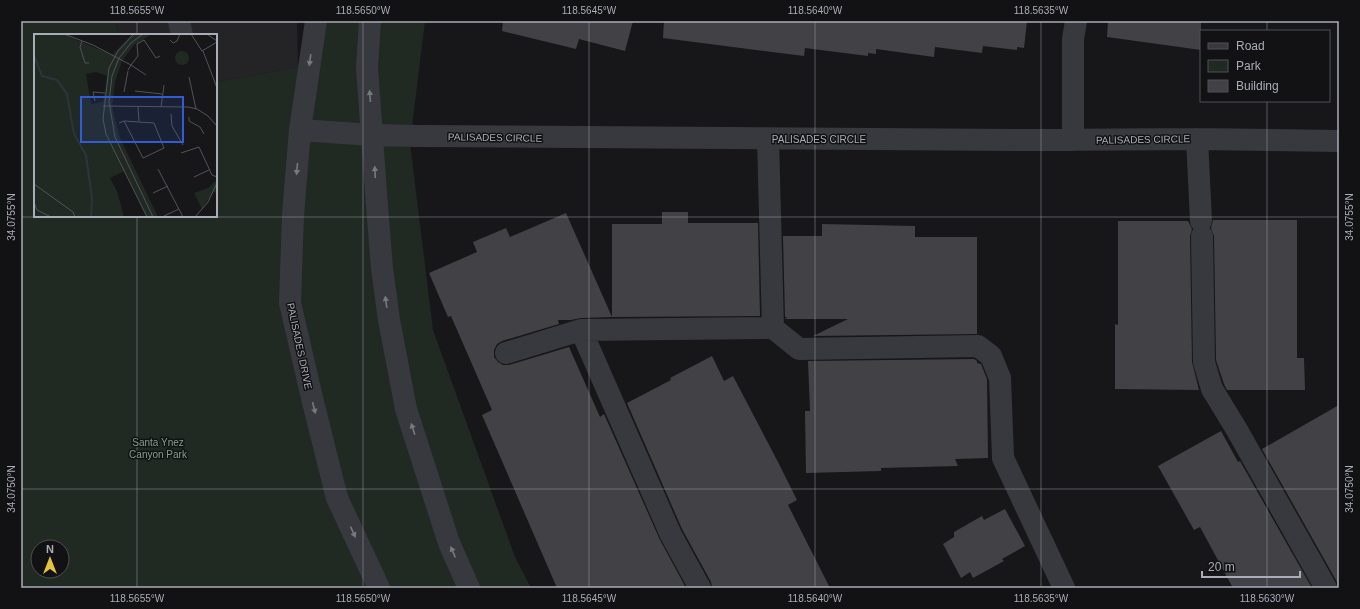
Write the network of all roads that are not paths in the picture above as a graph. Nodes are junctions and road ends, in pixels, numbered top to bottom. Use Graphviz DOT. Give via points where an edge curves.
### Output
graph roads {
  1 [pos="179,21"];
  2 [pos="316,21"];
  3 [pos="370,21"];
  4 [pos="1076,21"];
  5 [pos="182,34"];
  6 [pos="300,130"];
  7 [pos="372,135"];
  8 [pos="768,139"];
  9 [pos="1197,139"];
  10 [pos="1073,140"];
  11 [pos="1339,141"];
  12 [pos="773,328"];
  13 [pos="581,330"];
  14 [pos="506,353"];
  15 [pos="379,588"];
  16 [pos="469,588"];
  17 [pos="700,588"];
  18 [pos="1064,588"];
  19 [pos="1326,588"];
  1 -- 5 [label="street"];
  2 -- 6 [label="street, PALISADES DRIVE, one-way"];
  7 -- 3 [label="street, one-way" via="368,68"];
  4 -- 10 [label="street" via="1073,39"];
  6 -- 7 [label="street, PALISADES CIRCLE"];
  6 -- 15 [label="street, PALISADES DRIVE, one-way" via="293,215 290,303 337,498"];
  7 -- 8 [label="street, PALISADES CIRCLE"];
  16 -- 7 [label="street, one-way" via="449,543 406,409 382,268"];
  8 -- 10 [label="street, PALISADES CIRCLE"];
  8 -- 12 [label="street"];
  9 -- 10 [label="street, PALISADES CIRCLE"];
  9 -- 11 [label="street, PALISADES CIRCLE"];
  9 -- 19 [label="street" via="1204,362 1212,388"];
  12 -- 13 [label="street"];
  12 -- 18 [label="street" via="799,349 978,346 991,356 1000,378 1003,458"];
  13 -- 14 [label="street"];
  13 -- 17 [label="street" via="671,535"];
}
